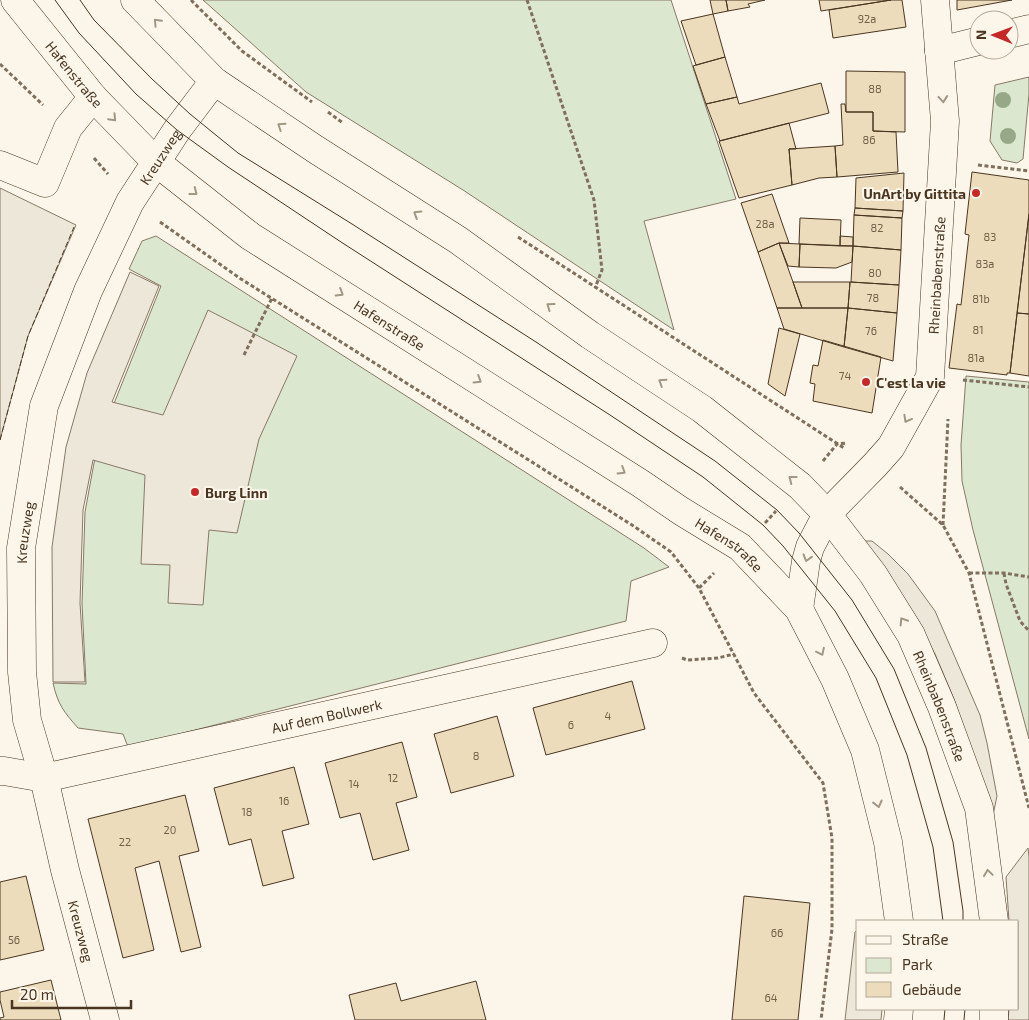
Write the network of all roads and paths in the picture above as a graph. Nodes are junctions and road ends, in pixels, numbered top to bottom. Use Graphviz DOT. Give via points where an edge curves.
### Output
graph roads {
  1 [pos="16,0"];
  2 [pos="135,0"];
  3 [pos="191,0"];
  4 [pos="526,0"];
  5 [pos="935,0"];
  6 [pos="969,44"];
  7 [pos="939,51"];
  8 [pos="214,81"];
  9 [pos="93,97"];
  10 [pos="315,104"];
  11 [pos="323,110"];
  12 [pos="348,126"];
  13 [pos="156,162"];
  14 [pos="943,162"];
  15 [pos="0,165"];
  16 [pos="1029,171"];
  17 [pos="512,234"];
  18 [pos="596,288"];
  19 [pos="272,298"];
  20 [pos="244,355"];
  21 [pos="930,376"];
  22 [pos="1029,387"];
  23 [pos="875,465"];
  24 [pos="800,486"];
  25 [pos="827,514"];
  26 [pos="943,525"];
  27 [pos="740,548"];
  28 [pos="969,573"];
  29 [pos="1004,573"];
  30 [pos="1029,577"];
  31 [pos="799,608"];
  32 [pos="1029,631"];
  33 [pos="653,643"];
  34 [pos="734,654"];
  35 [pos="0,771"];
  36 [pos="44,778"];
  37 [pos="1029,808"];
  38 [pos="899,920"];
  39 [pos="994,920"];
  40 [pos="105,1020"];
  41 [pos="820,1020"];
  1 -- 9 [label="main road, Hafenstraße"];
  8 -- 2 [label="main road, one-way"];
  3 -- 10 [label="path" via="242,51"];
  4 -- 18 [label="path" via="594,200 602,270"];
  5 -- 7 [label="main road, Rheinbabenstraße"];
  6 -- 7 [label="main road"];
  7 -- 14 [label="main road, Rheinbabenstraße, one-way" via="945,121"];
  8 -- 13 [label="main road, Kreuzweg"];
  24 -- 8 [label="main road, one-way" via="702,409 590,335 458,240"];
  9 -- 13 [label="main road, Hafenstraße, one-way"];
  9 -- 15 [label="main road" via="68,128 45,183"];
  11 -- 12 [label="path"];
  13 -- 27 [label="main road, Hafenstraße, one-way" via="250,236"];
  13 -- 36 [label="main road, Kreuzweg" via="130,202 88,291 44,406 21,548 22,672 27,720"];
  14 -- 16 [label="path"];
  14 -- 21 [label="main road, Rheinbabenstraße"];
  17 -- 18 [label="path"];
  18 -- 24 [label="path" via="837,444"];
  19 -- 20 [label="path"];
  21 -- 22 [label="path"];
  21 -- 23 [label="main road, Rheinbabenstraße, one-way" via="891,447"];
  21 -- 26 [label="path" via="949,407"];
  23 -- 25 [label="main road, Rheinbabenstraße"];
  23 -- 26 [label="path"];
  24 -- 25 [label="main road"];
  24 -- 27 [label="path"];
  25 -- 31 [label="main road, Rheinbabenstraße, one-way" via="810,547"];
  39 -- 25 [label="main road, Rheinbabenstraße, one-way" via="979,808 942,707 911,634 873,574"];
  26 -- 28 [label="path"];
  27 -- 31 [label="main road, Hafenstraße"];
  27 -- 34 [label="path" via="699,588"];
  28 -- 29 [label="path"];
  28 -- 37 [label="path"];
  29 -- 30 [label="path"];
  29 -- 32 [label="path" via="1020,621"];
  31 -- 38 [label="main road, one-way" via="865,750 888,842"];
  33 -- 34 [label="path" via="687,660"];
  33 -- 36 [label="main road, Auf dem Bollwerk"];
  34 -- 41 [label="path" via="754,693 823,783 832,838 832,929"];
  35 -- 36 [label="main road, Auf dem Bollwerk"];
  36 -- 40 [label="main road, Kreuzweg"];
}
